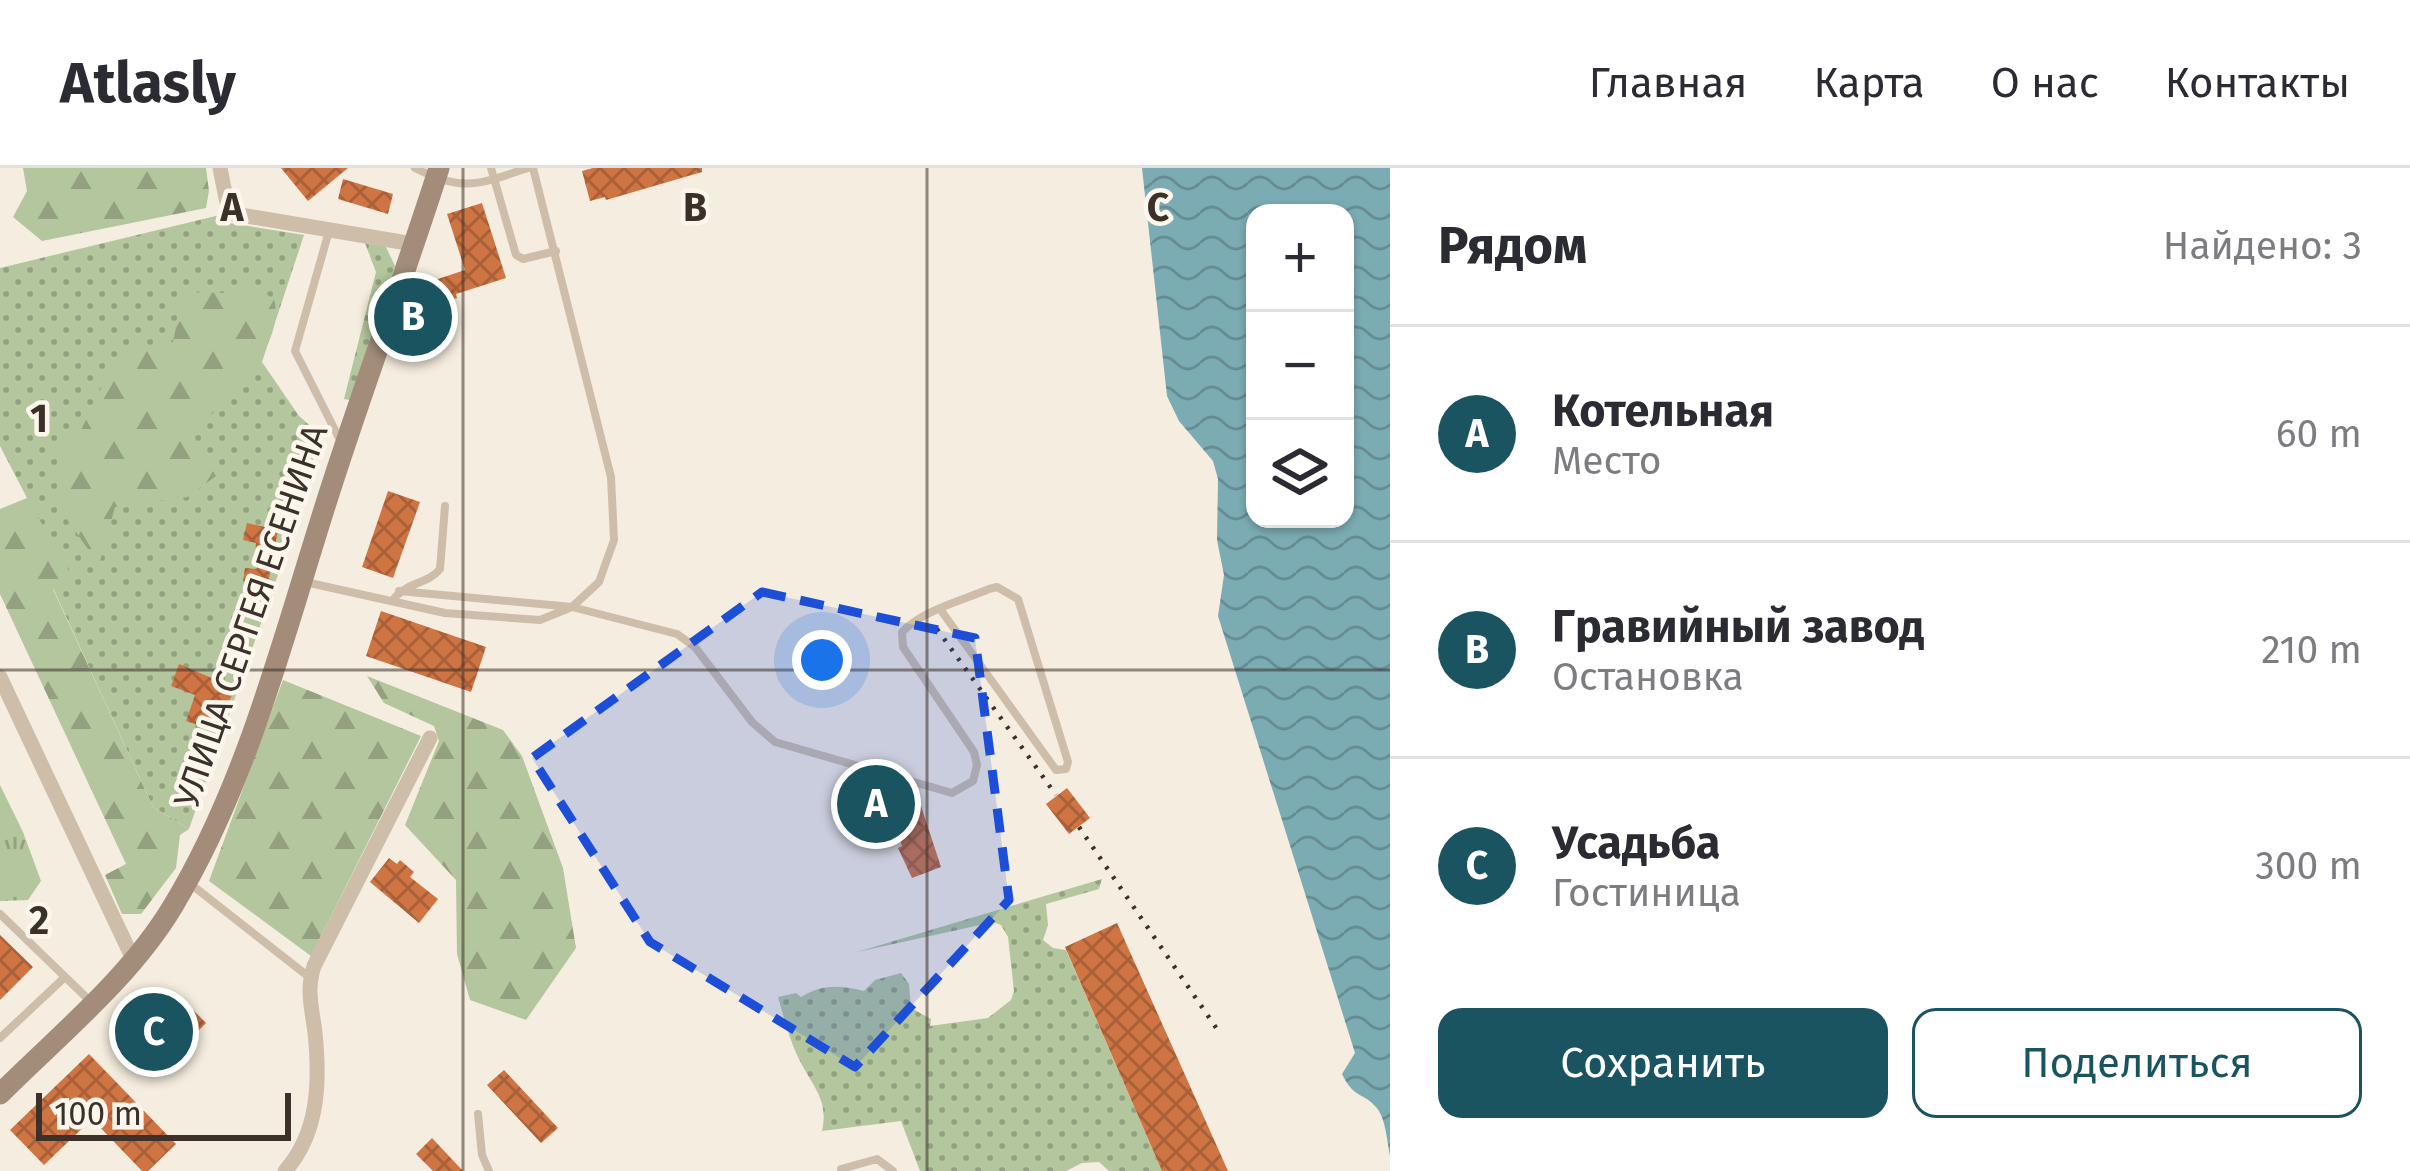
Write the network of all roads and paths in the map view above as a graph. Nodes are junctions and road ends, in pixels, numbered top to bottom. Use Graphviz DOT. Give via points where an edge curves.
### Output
graph roads {
  1 [pos="220,168"];
  2 [pos="490,168"];
  3 [pos="530,168"];
  4 [pos="430,172"];
  5 [pos="494,179"];
  6 [pos="330,230"];
  7 [pos="413,244"];
  8 [pos="556,250"];
  9 [pos="345,447"];
  10 [pos="445,506"];
  11 [pos="304,581"];
  12 [pos="399,592"];
  13 [pos="392,601"];
  14 [pos="572,607"];
  15 [pos="940,610"];
  16 [pos="0,677"];
  17 [pos="430,738"];
  18 [pos="187,881"];
  19 [pos="0,914"];
  20 [pos="134,959"];
  21 [pos="65,977"];
  22 [pos="310,978"];
  23 [pos="92,1004"];
  24 [pos="0,1038"];
  25 [pos="0,1094"];
  26 [pos="478,1114"];
  27 [pos="841,1169"];
  28 [pos="285,1171"];
  29 [pos="489,1171"];
  30 [pos="892,1171"];
  1 -- 6 [label="street" via="229,213"];
  2 -- 5 [label="lane"];
  3 -- 5 [label="lane"];
  3 -- 8 [label="lane"];
  4 -- 5 [label="lane" via="460,186"];
  4 -- 7 [label="street, УЛИЦА СЕРГЕЯ ЕСЕНИНА"];
  5 -- 8 [label="lane" via="516,255"];
  6 -- 7 [label="street"];
  6 -- 9 [label="lane" via="295,351"];
  7 -- 9 [label="street, УЛИЦА СЕРГЕЯ ЕСЕНИНА"];
  8 -- 14 [label="lane" via="614,513 609,562"];
  9 -- 11 [label="street, УЛИЦА СЕРГЕЯ ЕСЕНИНА"];
  10 -- 12 [label="lane" via="440,569"];
  11 -- 13 [label="lane"];
  11 -- 18 [label="street, УЛИЦА СЕРГЕЯ ЕСЕНИНА"];
  12 -- 13 [label="lane"];
  12 -- 14 [label="lane"];
  13 -- 14 [label="lane" via="529,620"];
  14 -- 15 [label="lane" via="687,640 752,722 785,748 952,793 973,781 974,752 900,641 908,625"];
  15 -- 15 [label="lane" via="997,587 1018,599 1066,769 1056,770"];
  16 -- 20 [label="street"];
  17 -- 22 [label="street"];
  18 -- 20 [label="street, УЛИЦА СЕРГЕЯ ЕСЕНИНА"];
  18 -- 22 [label="lane"];
  19 -- 21 [label="lane"];
  20 -- 23 [label="street, УЛИЦА СЕРГЕЯ ЕСЕНИНА"];
  21 -- 23 [label="lane"];
  21 -- 24 [label="lane"];
  22 -- 28 [label="street" via="314,1111"];
  23 -- 25 [label="street, УЛИЦА СЕРГЕЯ ЕСЕНИНА"];
  26 -- 29 [label="lane"];
  27 -- 30 [label="lane" via="871,1159"];
}
